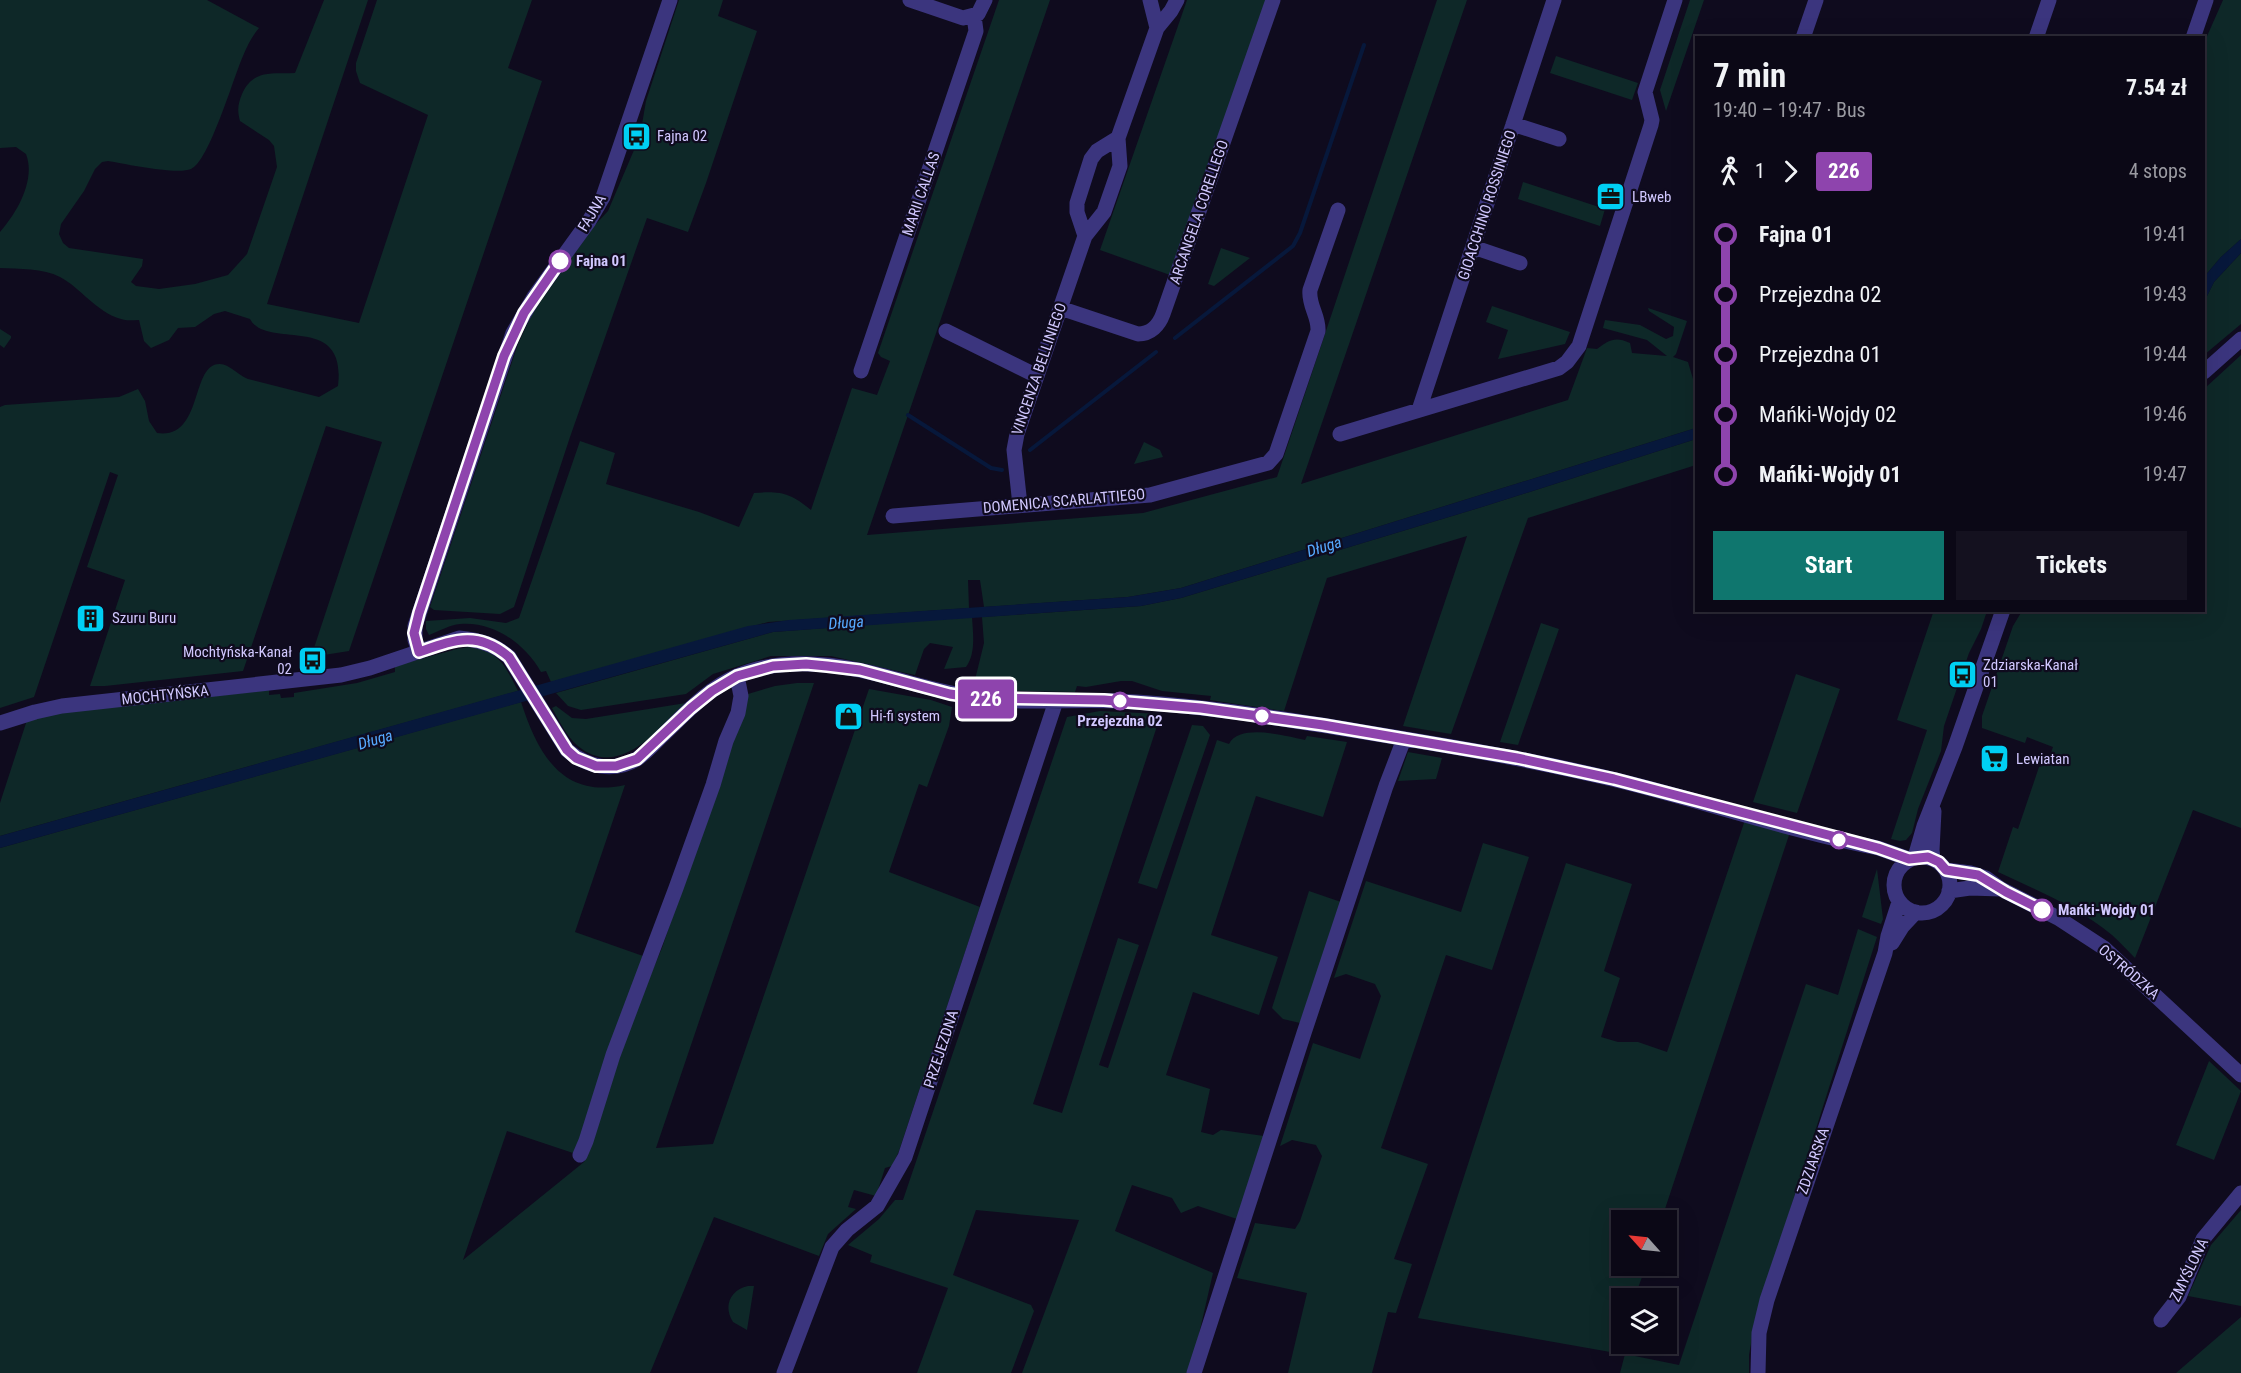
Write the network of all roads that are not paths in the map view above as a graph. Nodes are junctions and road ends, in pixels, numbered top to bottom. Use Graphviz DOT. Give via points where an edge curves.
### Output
graph roads {
  1 [pos="670,0"];
  2 [pos="910,0"];
  3 [pos="1149,0"];
  4 [pos="1177,0"];
  5 [pos="1273,0"];
  6 [pos="1554,0"];
  7 [pos="1675,0"];
  8 [pos="1816,0"];
  9 [pos="2049,0"];
  10 [pos="2206,0"];
  11 [pos="980,9"];
  12 [pos="1157,28"];
  13 [pos="1804,36"];
  14 [pos="2037,36"];
  15 [pos="2194,36"];
  16 [pos="1513,124"];
  17 [pos="1118,138"];
  18 [pos="1559,139"];
  19 [pos="1338,210"];
  20 [pos="1085,236"];
  21 [pos="1473,247"];
  22 [pos="1520,263"];
  23 [pos="1060,309"];
  24 [pos="946,331"];
  25 [pos="2241,339"];
  26 [pos="861,371"];
  27 [pos="2205,371"];
  28 [pos="1036,376"];
  29 [pos="1419,410"];
  30 [pos="1340,434"];
  31 [pos="1020,505"];
  32 [pos="893,516"];
  33 [pos="2002,612"];
  34 [pos="419,652"];
  35 [pos="737,676"];
  36 [pos="1056,700"];
  37 [pos="0,723"];
  38 [pos="1404,739"];
  39 [pos="1935,802"];
  40 [pos="1862,845"];
  41 [pos="1912,858"];
  42 [pos="1934,859"];
  43 [pos="1946,870"];
  44 [pos="1895,874"];
  45 [pos="2001,889"];
  46 [pos="1949,891"];
  47 [pos="1899,902"];
  48 [pos="1916,912"];
  49 [pos="1885,953"];
  50 [pos="2241,1075"];
  51 [pos="580,1155"];
  52 [pos="2241,1193"];
  53 [pos="2161,1320"];
  54 [pos="784,1373"];
  55 [pos="1194,1373"];
  56 [pos="1758,1373"];
  1 -- 34 [label="street, FAJNA" via="603,197 524,313 504,356 415,626"];
  2 -- 11 [label="street" via="963,18"];
  3 -- 12 [label="street"];
  4 -- 12 [label="street, VINCENZA BELLINIEGO"];
  5 -- 23 [label="street, ARCANGELA CORELLEGO" via="1158,325 1138,334"];
  6 -- 16 [label="street, GIOACCHINO ROSSINIEGO"];
  7 -- 29 [label="street" via="1646,92 1651,125 1579,346 1558,368"];
  8 -- 13 [label="street"];
  9 -- 14 [label="street"];
  10 -- 15 [label="street"];
  11 -- 26 [label="street, MARII CALLAS" via="974,37"];
  12 -- 17 [label="street, VINCENZA BELLINIEGO"];
  16 -- 18 [label="street"];
  16 -- 21 [label="street, GIOACCHINO ROSSINIEGO"];
  17 -- 20 [label="street, VINCENZA BELLINIEGO" via="1120,166 1104,212"];
  17 -- 20 [label="street" via="1091,159 1077,203"];
  19 -- 31 [label="street, DOMENICA SCARLATTIEGO" via="1310,290 1318,331 1276,454 1268,463 1150,495"];
  20 -- 23 [label="street, VINCENZA BELLINIEGO"];
  21 -- 22 [label="street"];
  21 -- 29 [label="street, GIOACCHINO ROSSINIEGO"];
  23 -- 28 [label="street, VINCENZA BELLINIEGO"];
  24 -- 28 [label="street"];
  25 -- 27 [label="street"];
  28 -- 31 [label="street, VINCENZA BELLINIEGO" via="1015,442"];
  29 -- 30 [label="street"];
  31 -- 32 [label="street, DOMENICA SCARLATTIEGO"];
  33 -- 39 [label="street"];
  34 -- 35 [label="street, MOCHTYŃSKA" via="459,639 498,648 509,657 567,750 596,766 616,766 637,759 691,708"];
  34 -- 37 [label="street, MOCHTYŃSKA" via="341,675 62,706"];
  35 -- 36 [label="street" via="781,665 835,666 950,694"];
  35 -- 51 [label="street" via="741,696 738,713"];
  36 -- 38 [label="street" via="1201,708"];
  36 -- 54 [label="street, PRZEJEZDNA" via="905,1157 877,1206 832,1247"];
  38 -- 40 [label="street" via="1614,779"];
  38 -- 55 [label="street"];
  39 -- 41 [label="street"];
  39 -- 42 [label="street"];
  40 -- 41 [label="street"];
  40 -- 44 [label="street"];
  41 -- 42 [label="street"];
  41 -- 44 [label="street"];
  42 -- 43 [label="street"];
  43 -- 45 [label="street, OSTRÓDZKA" via="1978,875"];
  43 -- 46 [label="street"];
  44 -- 47 [label="street" via="1893,886"];
  45 -- 46 [label="street, OSTRÓDZKA"];
  45 -- 50 [label="street, OSTRÓDZKA" via="2058,918 2104,948"];
  46 -- 48 [label="street" via="1934,910"];
  47 -- 48 [label="street"];
  47 -- 49 [label="street, ZDZIARSKA"];
  48 -- 49 [label="street, ZDZIARSKA"];
  49 -- 56 [label="street, ZDZIARSKA" via="1765,1309 1759,1333"];
  52 -- 53 [label="street, ZMYŚLONA" via="2203,1239 2179,1297"];
}
